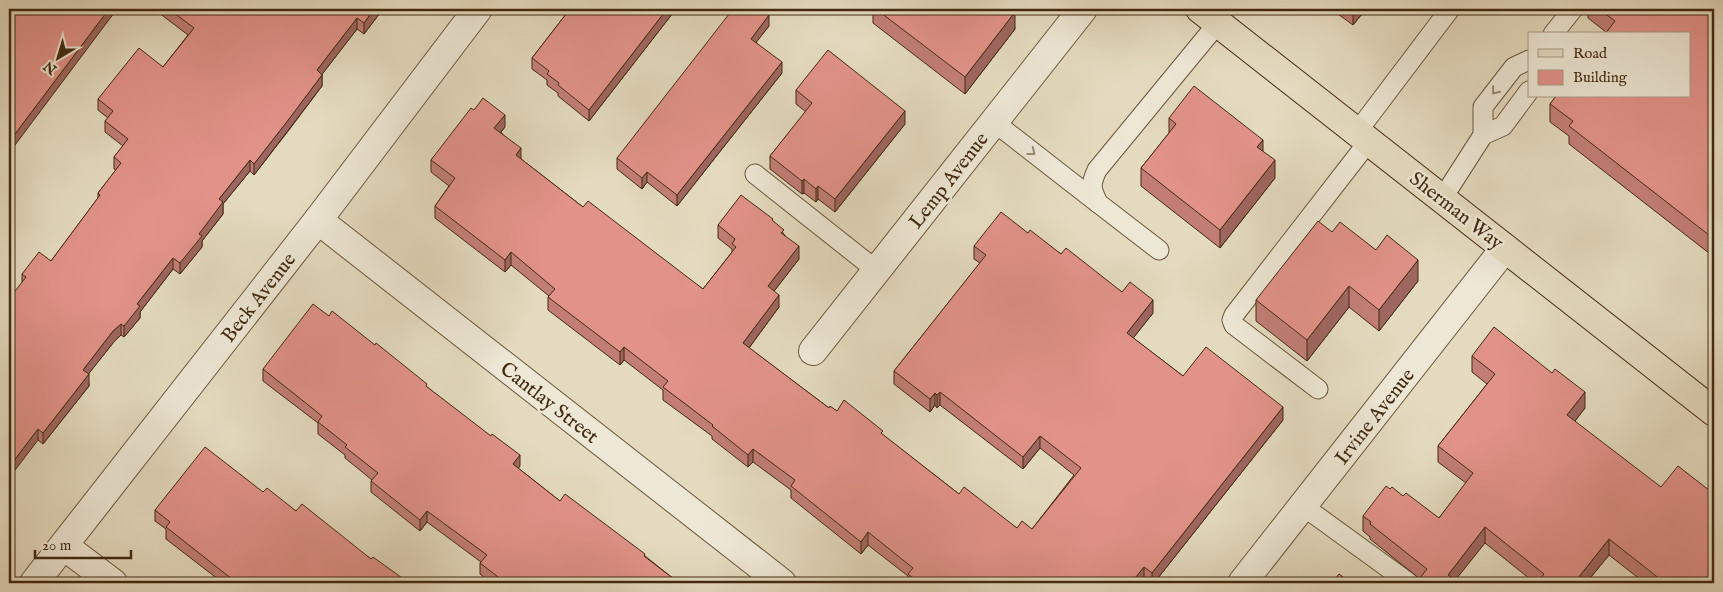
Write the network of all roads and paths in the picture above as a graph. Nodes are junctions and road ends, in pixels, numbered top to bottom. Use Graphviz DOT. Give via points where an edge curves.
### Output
graph roads {
  1 [pos="478,9"];
  2 [pos="1084,9"];
  3 [pos="1450,9"];
  4 [pos="1574,9"];
  5 [pos="1209,16"];
  6 [pos="1555,32"];
  7 [pos="1528,60"];
  8 [pos="1528,92"];
  9 [pos="994,122"];
  10 [pos="1483,135"];
  11 [pos="1363,136"];
  12 [pos="755,174"];
  13 [pos="1442,199"];
  14 [pos="1098,203"];
  15 [pos="318,220"];
  16 [pos="1505,248"];
  17 [pos="1159,250"];
  18 [pos="876,270"];
  19 [pos="813,351"];
  20 [pos="1318,389"];
  21 [pos="1714,412"];
  22 [pos="1303,506"];
  23 [pos="64,546"];
  24 [pos="34,583"];
  25 [pos="113,583"];
  26 [pos="782,583"];
  27 [pos="1242,583"];
  28 [pos="1409,583"];
  1 -- 15 [label="street, Beck Avenue"];
  2 -- 9 [label="street, Lemp Avenue"];
  3 -- 11 [label="lane"];
  4 -- 6 [label="lane"];
  5 -- 11 [label="main road, Sherman Way"];
  5 -- 14 [label="lane" via="1097,170 1092,182"];
  7 -- 10 [label="lane, one-way" via="1514,67 1483,107"];
  8 -- 10 [label="lane" via="1503,126"];
  9 -- 14 [label="lane, one-way"];
  9 -- 18 [label="street, Lemp Avenue"];
  10 -- 13 [label="lane"];
  11 -- 13 [label="main road, Sherman Way"];
  11 -- 20 [label="lane" via="1232,320 1234,325"];
  12 -- 18 [label="lane"];
  13 -- 16 [label="main road, Sherman Way"];
  14 -- 17 [label="lane"];
  15 -- 23 [label="street, Beck Avenue"];
  15 -- 26 [label="street, Cantlay Street"];
  16 -- 21 [label="main road, Sherman Way"];
  16 -- 22 [label="street, Irvine Avenue"];
  18 -- 19 [label="street, Lemp Avenue"];
  22 -- 27 [label="street, Irvine Avenue"];
  22 -- 28 [label="lane"];
  23 -- 24 [label="street, Beck Avenue"];
  23 -- 25 [label="street"];
}
